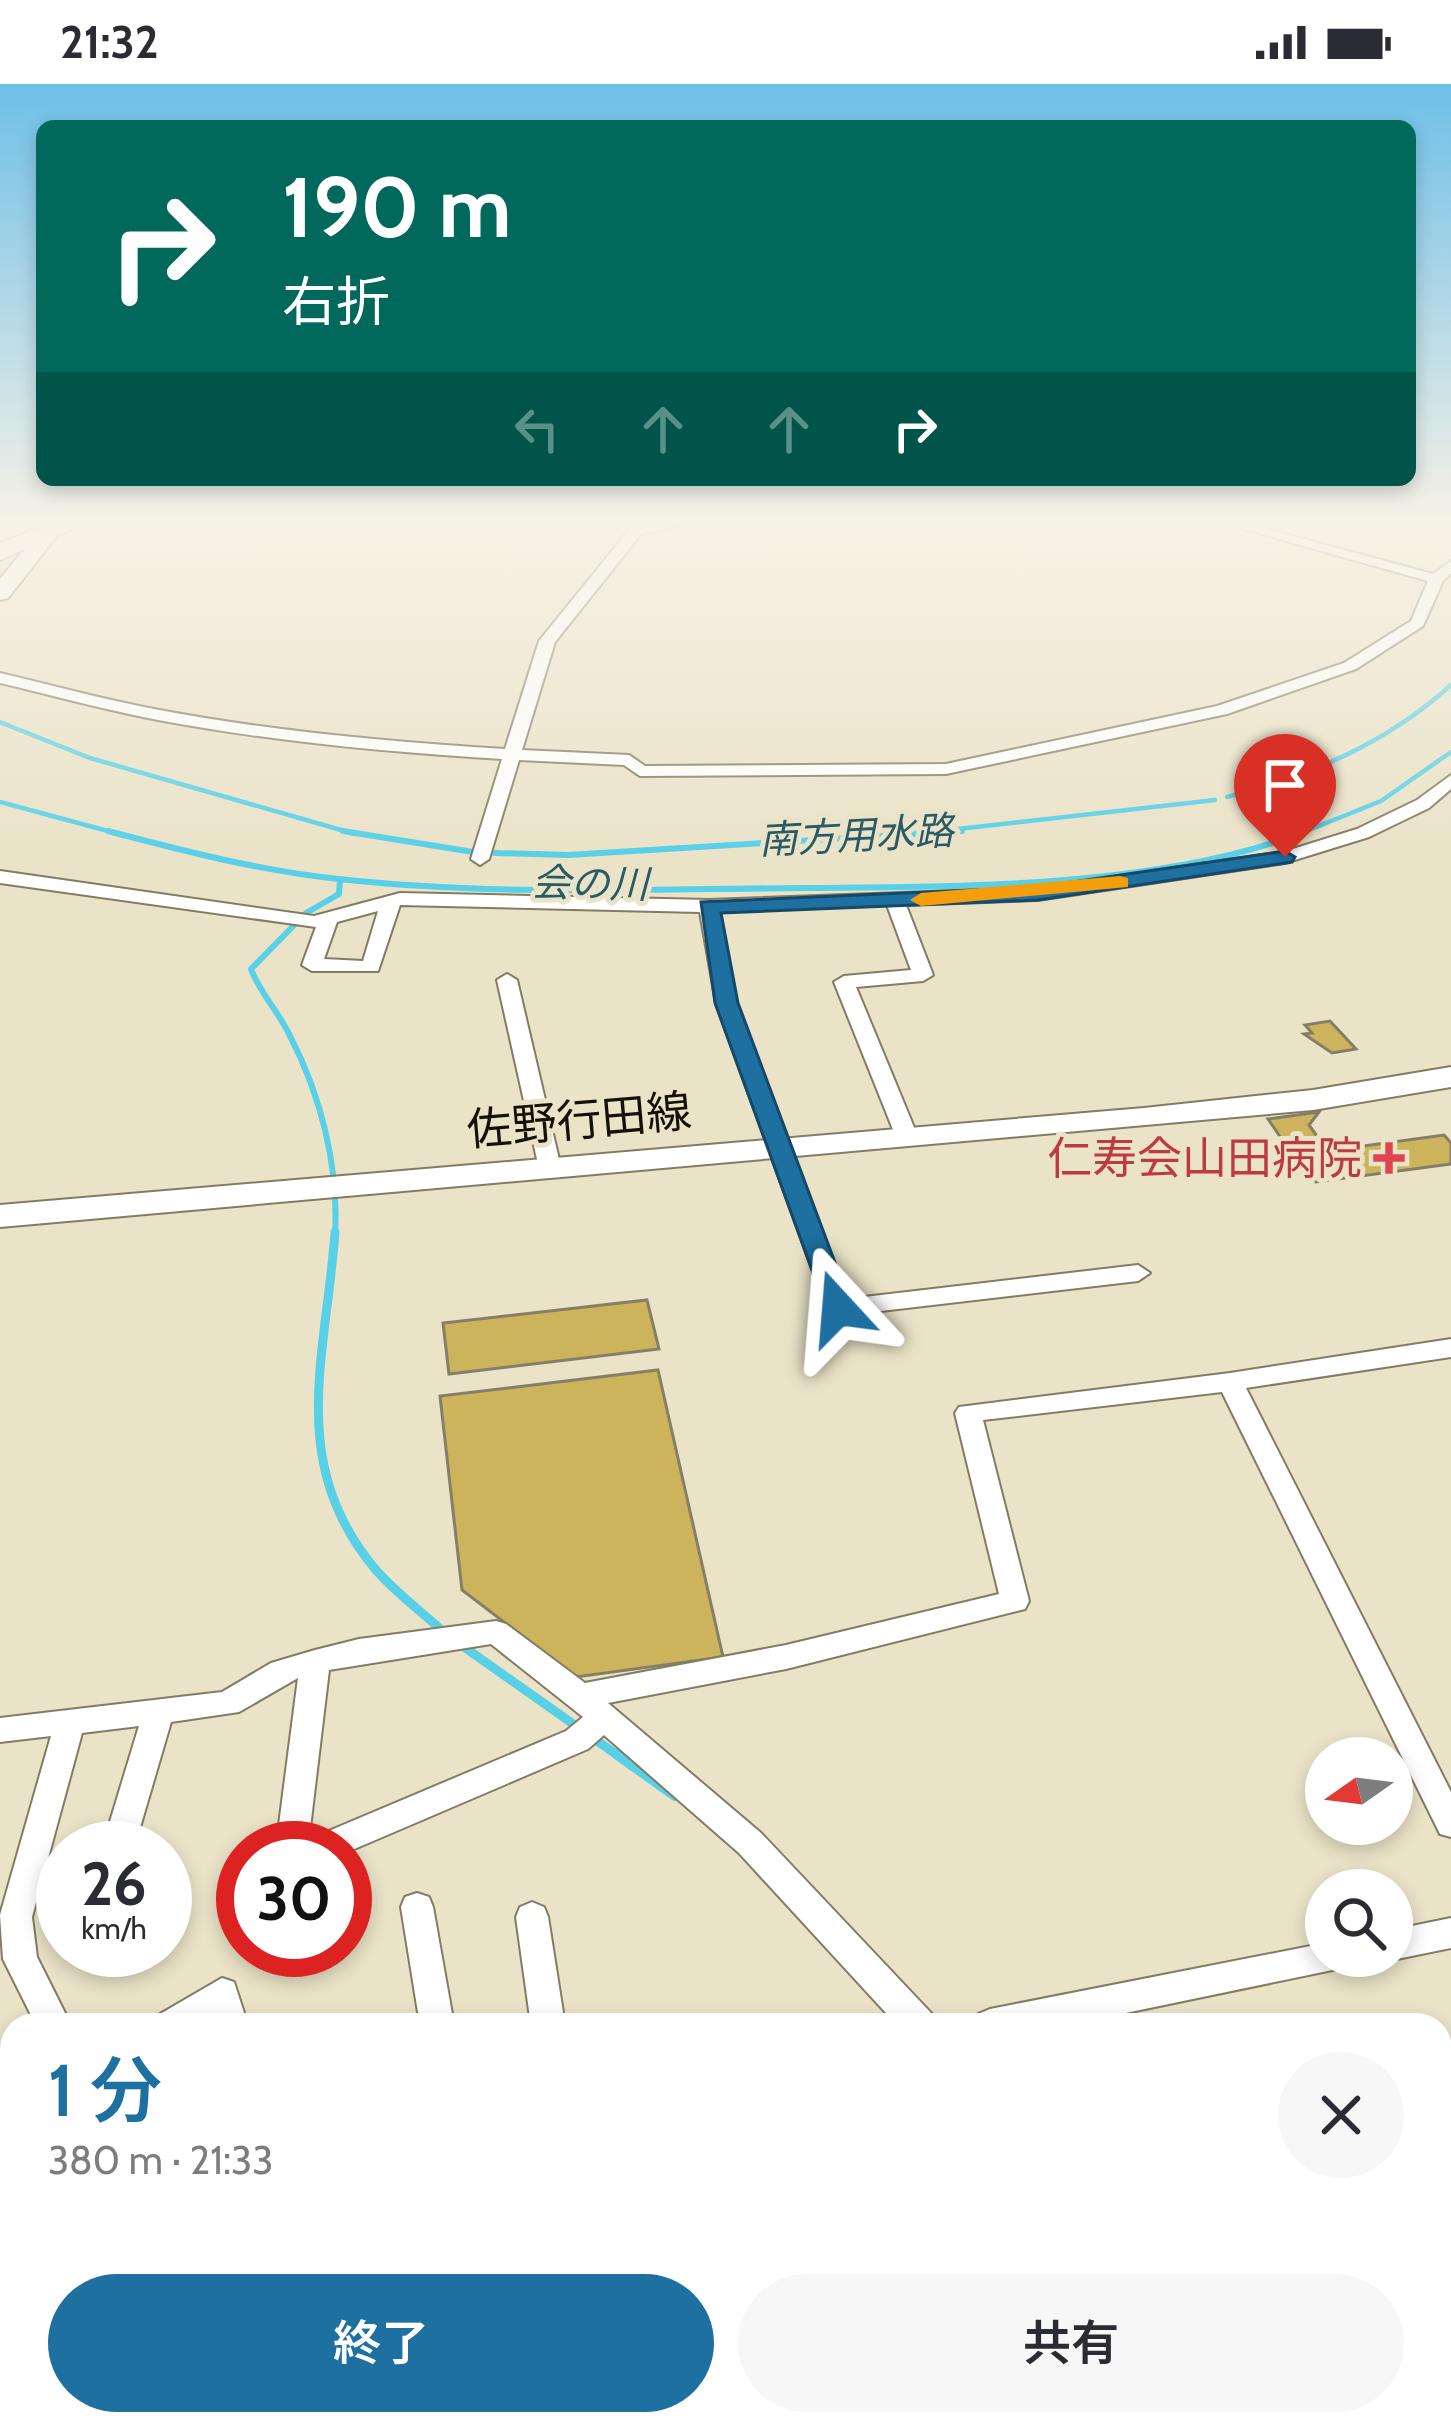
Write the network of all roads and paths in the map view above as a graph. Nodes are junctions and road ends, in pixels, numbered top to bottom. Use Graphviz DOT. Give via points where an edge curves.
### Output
graph roads {
  1 [pos="553,634"];
  2 [pos="1401,634"];
  3 [pos="0,677"];
  4 [pos="508,756"];
  5 [pos="1451,780"];
  6 [pos="480,859"];
  7 [pos="0,878"];
  8 [pos="895,901"];
  9 [pos="390,902"];
  10 [pos="709,907"];
  11 [pos="329,918"];
  12 [pos="507,980"];
  13 [pos="1451,1077"];
  14 [pos="907,1137"];
  15 [pos="782,1147"];
  16 [pos="550,1168"];
  17 [pos="0,1216"];
  18 [pos="1138,1273"];
  19 [pos="1451,1348"];
  20 [pos="1230,1382"];
  21 [pos="315,1662"];
  22 [pos="592,1707"];
  23 [pos="159,1712"];
  24 [pos="70,1722"];
  25 [pos="0,1730"];
  26 [pos="126,1821"];
  27 [pos="295,1821"];
  28 [pos="1451,1824"];
  29 [pos="372,1827"];
  30 [pos="416,1906"];
  31 [pos="532,1917"];
  32 [pos="1451,1933"];
  33 [pos="1413,1941"];
  34 [pos="1305,1962"];
  35 [pos="48,2013"];
  36 [pos="191,2013"];
  37 [pos="228,2013"];
  38 [pos="435,2013"];
  39 [pos="546,2013"];
  40 [pos="909,2013"];
  41 [pos="1050,2013"];
  1 -- 4 [label="street"];
  2 -- 4 [label="street" via="1350,666 1221,710 967,766 640,771 629,760"];
  3 -- 4 [label="street" via="166,717"];
  4 -- 6 [label="street"];
  5 -- 8 [label="street" via="1423,804 1363,833 1285,857 1038,893"];
  7 -- 11 [label="street"];
  8 -- 10 [label="street"];
  8 -- 14 [label="street" via="923,975 844,982"];
  9 -- 10 [label="street"];
  9 -- 11 [label="street"];
  9 -- 11 [label="street" via="371,967 312,965"];
  10 -- 15 [label="street" via="726,1003"];
  12 -- 16 [label="street"];
  13 -- 14 [label="main road, 佐野行田線" via="1270,1104"];
  14 -- 15 [label="main road, 佐野行田線"];
  15 -- 16 [label="main road, 佐野行田線"];
  15 -- 18 [label="street" via="838,1308"];
  16 -- 17 [label="main road, 佐野行田線"];
  19 -- 20 [label="street"];
  20 -- 22 [label="street" via="968,1413 1015,1600"];
  20 -- 28 [label="street"];
  21 -- 22 [label="street" via="496,1632"];
  21 -- 23 [label="street" via="281,1671 228,1703"];
  21 -- 27 [label="street"];
  22 -- 29 [label="street" via="577,1740"];
  22 -- 40 [label="street" via="750,1844"];
  23 -- 24 [label="street"];
  23 -- 26 [label="street"];
  24 -- 25 [label="street"];
  24 -- 35 [label="street" via="16,1917 20,1959"];
  30 -- 38 [label="street"];
  31 -- 39 [label="street"];
  32 -- 33 [label="street"];
  34 -- 41 [label="street"];
  36 -- 37 [label="street" via="222,1993"];
}
